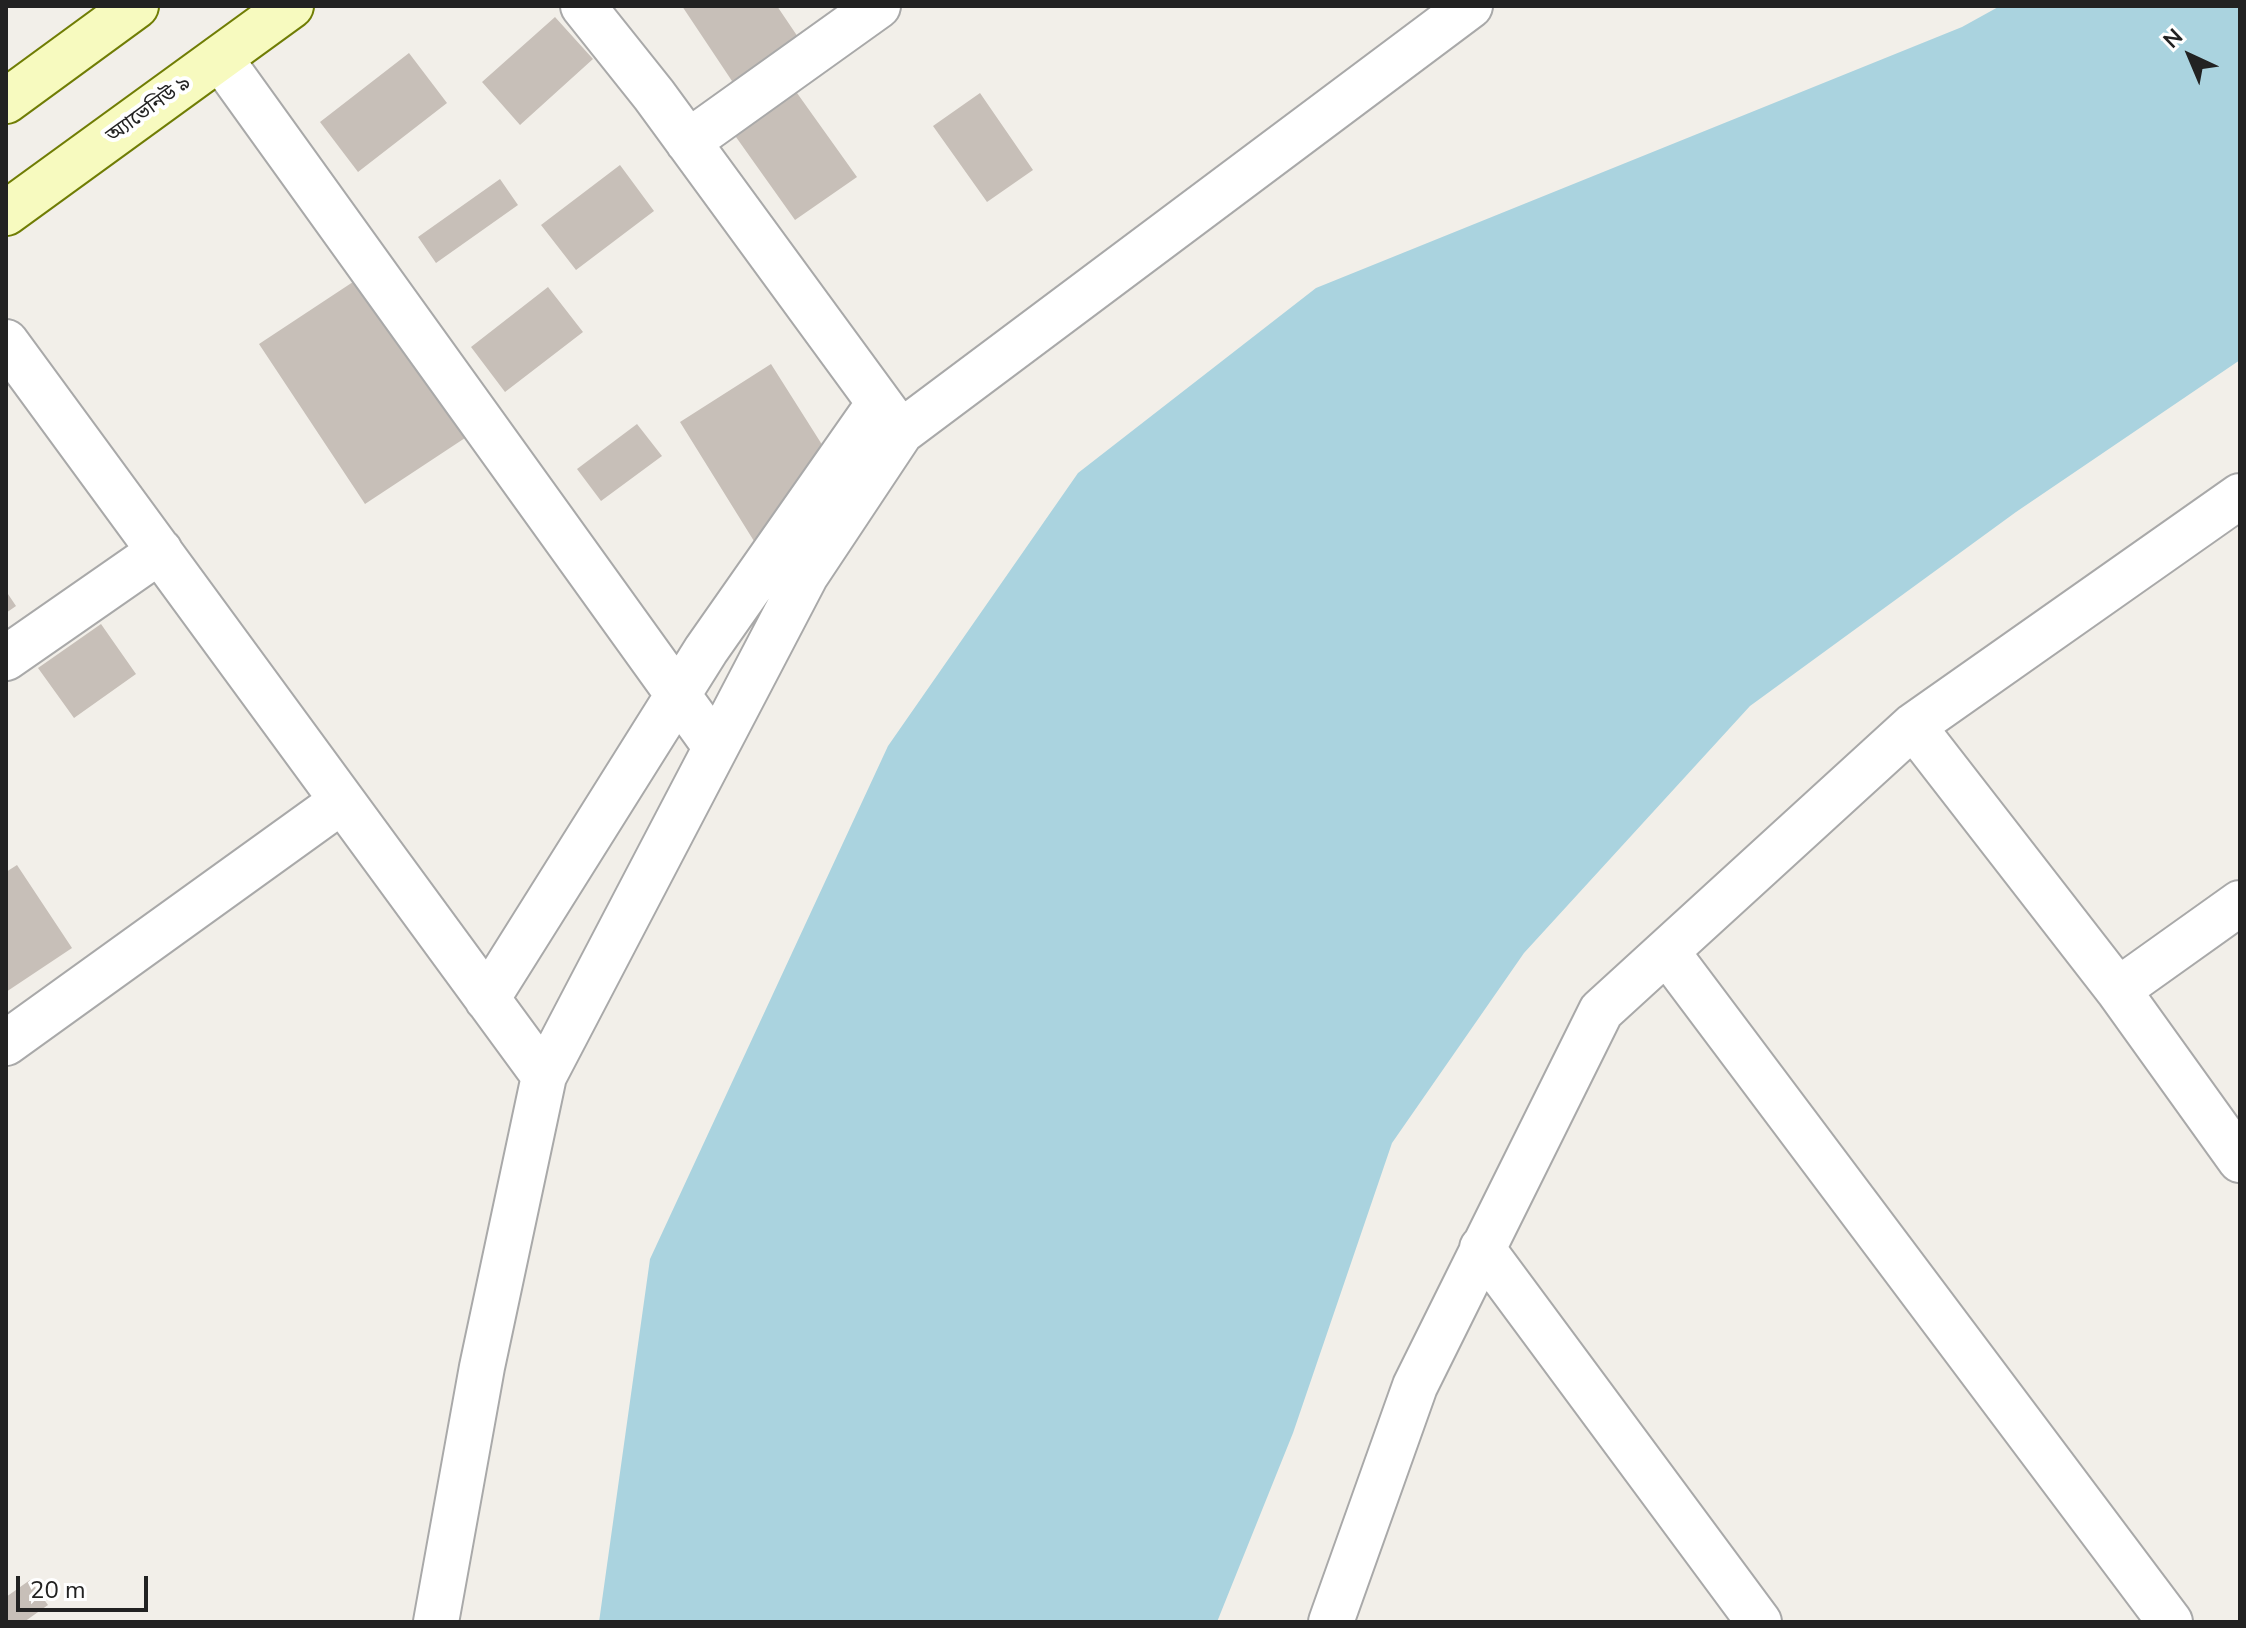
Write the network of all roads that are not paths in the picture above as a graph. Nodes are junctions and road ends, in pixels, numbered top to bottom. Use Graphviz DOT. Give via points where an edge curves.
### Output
graph roads {
  1 [pos="136,6"];
  2 [pos="291,6"];
  3 [pos="583,6"];
  4 [pos="878,6"];
  5 [pos="1470,6"];
  6 [pos="220,58"];
  7 [pos="6,101"];
  8 [pos="688,142"];
  9 [pos="6,213"];
  10 [pos="6,342"];
  11 [pos="890,418"];
  12 [pos="2240,496"];
  13 [pos="160,551"];
  14 [pos="6,658"];
  15 [pos="678,695"];
  16 [pos="1913,726"];
  17 [pos="714,745"];
  18 [pos="342,801"];
  19 [pos="2240,903"];
  20 [pos="1667,952"];
  21 [pos="2118,990"];
  22 [pos="487,999"];
  23 [pos="6,1043"];
  24 [pos="544,1076"];
  25 [pos="2240,1160"];
  26 [pos="1482,1248"];
  27 [pos="436,1622"];
  28 [pos="1331,1622"];
  29 [pos="1759,1622"];
  30 [pos="2170,1622"];
  1 -- 7 [label="street"];
  2 -- 6 [label="street, অ্যাভেনিউ ৯"];
  3 -- 8 [label="street"];
  4 -- 8 [label="street"];
  5 -- 11 [label="street"];
  6 -- 9 [label="street, অ্যাভেনিউ ৯"];
  6 -- 15 [label="street"];
  8 -- 11 [label="street"];
  10 -- 13 [label="street"];
  11 -- 15 [label="street"];
  11 -- 17 [label="street"];
  12 -- 16 [label="street"];
  13 -- 14 [label="street"];
  13 -- 18 [label="street"];
  15 -- 17 [label="street"];
  15 -- 22 [label="street"];
  16 -- 20 [label="street"];
  16 -- 21 [label="street"];
  17 -- 24 [label="street"];
  18 -- 22 [label="street"];
  18 -- 23 [label="street"];
  19 -- 21 [label="street"];
  20 -- 26 [label="street" via="1601,1011"];
  20 -- 30 [label="street"];
  21 -- 25 [label="street"];
  22 -- 24 [label="street"];
  24 -- 27 [label="street" via="482,1367"];
  26 -- 28 [label="street" via="1415,1386"];
  26 -- 29 [label="street"];
}
